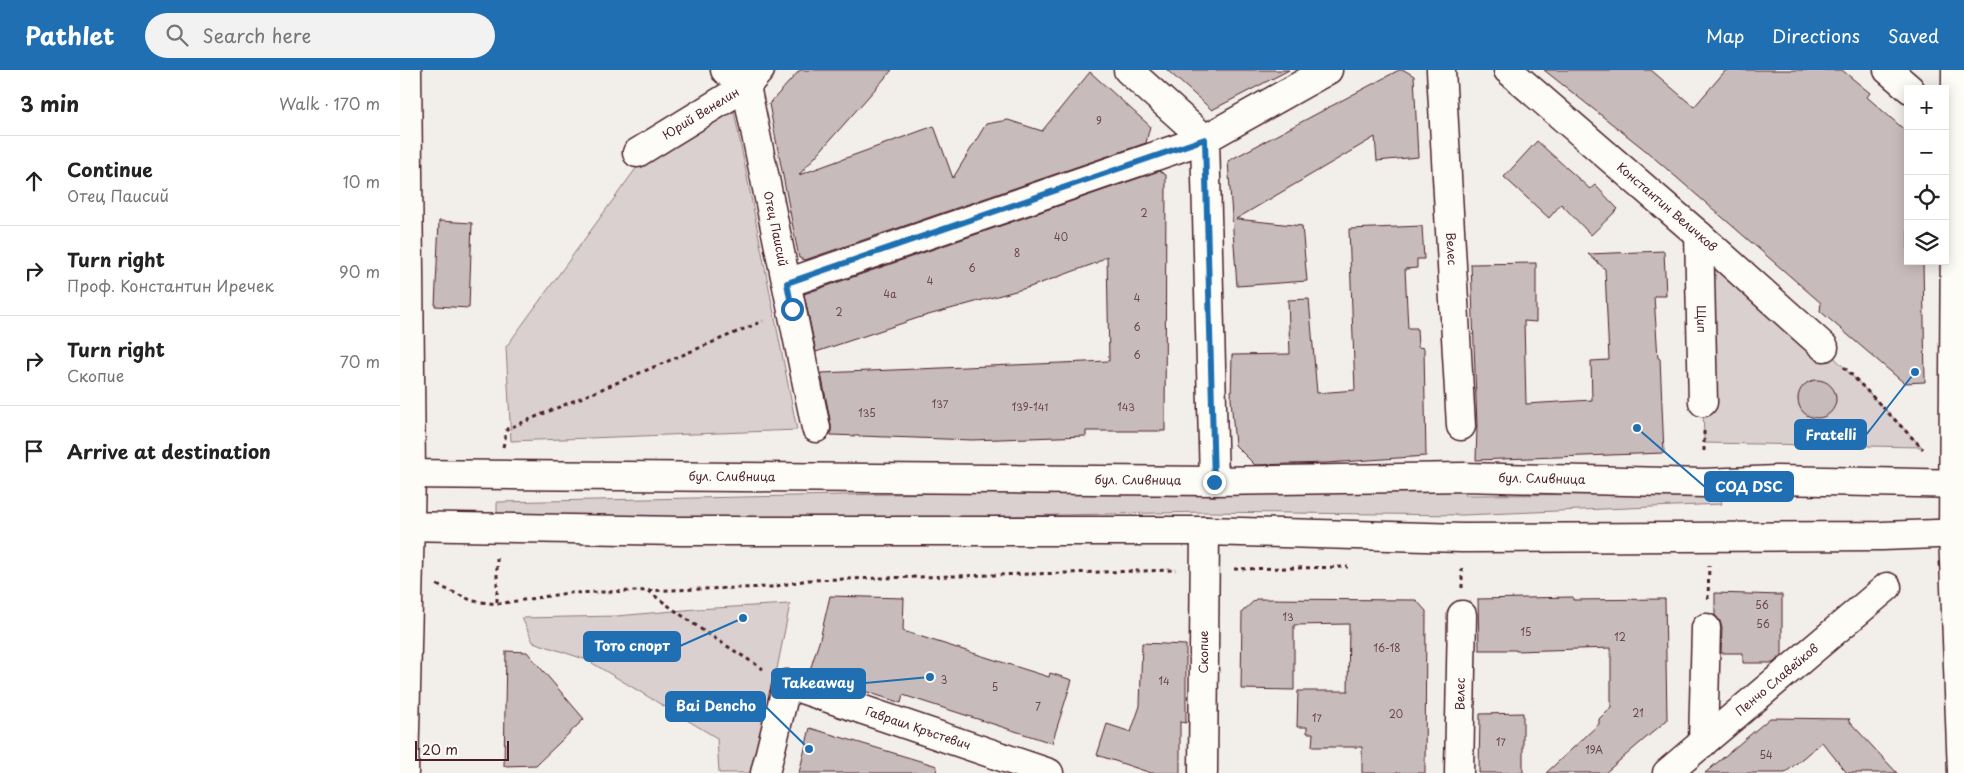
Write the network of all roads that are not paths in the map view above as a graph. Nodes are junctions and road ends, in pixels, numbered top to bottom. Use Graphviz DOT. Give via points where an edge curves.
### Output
graph roads {
  1 [pos="407,70"];
  2 [pos="725,70"];
  3 [pos="1128,70"];
  4 [pos="1328,70"];
  5 [pos="1441,70"];
  6 [pos="1508,70"];
  7 [pos="1888,70"];
  8 [pos="1956,70"];
  9 [pos="753,78"];
  10 [pos="1905,85"];
  11 [pos="1951,123"];
  12 [pos="1205,139"];
  13 [pos="637,153"];
  14 [pos="1699,235"];
  15 [pos="787,283"];
  16 [pos="1824,347"];
  17 [pos="1703,402"];
  18 [pos="1461,426"];
  19 [pos="816,428"];
  20 [pos="405,474"];
  21 [pos="1214,482"];
  22 [pos="1959,483"];
  23 [pos="405,526"];
  24 [pos="1206,532"];
  25 [pos="1959,533"];
  26 [pos="1886,587"];
  27 [pos="1462,615"];
  28 [pos="1706,628"];
  29 [pos="1703,743"];
  30 [pos="404,773"];
  31 [pos="765,773"];
  32 [pos="1049,773"];
  33 [pos="1203,773"];
  34 [pos="1459,773"];
  35 [pos="1667,773"];
  36 [pos="1962,773"];
  1 -- 20 [label="street"];
  2 -- 9 [label="street"];
  3 -- 12 [label="street"];
  4 -- 12 [label="street"];
  5 -- 18 [label="street, Велес"];
  6 -- 14 [label="street, Константин Величков"];
  7 -- 10 [label="street"];
  8 -- 11 [label="street"];
  9 -- 13 [label="street, Юрий Венелин"];
  9 -- 15 [label="street, Отец Паисий"];
  11 -- 22 [label="street"];
  12 -- 15 [label="street"];
  12 -- 21 [label="street"];
  14 -- 16 [label="street, Константин Величков"];
  14 -- 17 [label="street, Щип"];
  15 -- 19 [label="street, Отец Паисий"];
  20 -- 21 [label="street, бул. Сливница"];
  20 -- 23 [label="street"];
  21 -- 22 [label="street, бул. Сливница" via="1463,477"];
  22 -- 25 [label="street"];
  23 -- 24 [label="street" via="690,532"];
  23 -- 30 [label="street"];
  24 -- 25 [label="street" via="1462,538"];
  24 -- 33 [label="street, Скопие"];
  25 -- 36 [label="street"];
  26 -- 29 [label="street, Пенчо Славейков"];
  27 -- 34 [label="street, Велес"];
  28 -- 29 [label="street"];
  29 -- 35 [label="street, Пенчо Славейков"];
  31 -- 32 [label="street, Гавраил Кръстевич" via="787,684"];
}
